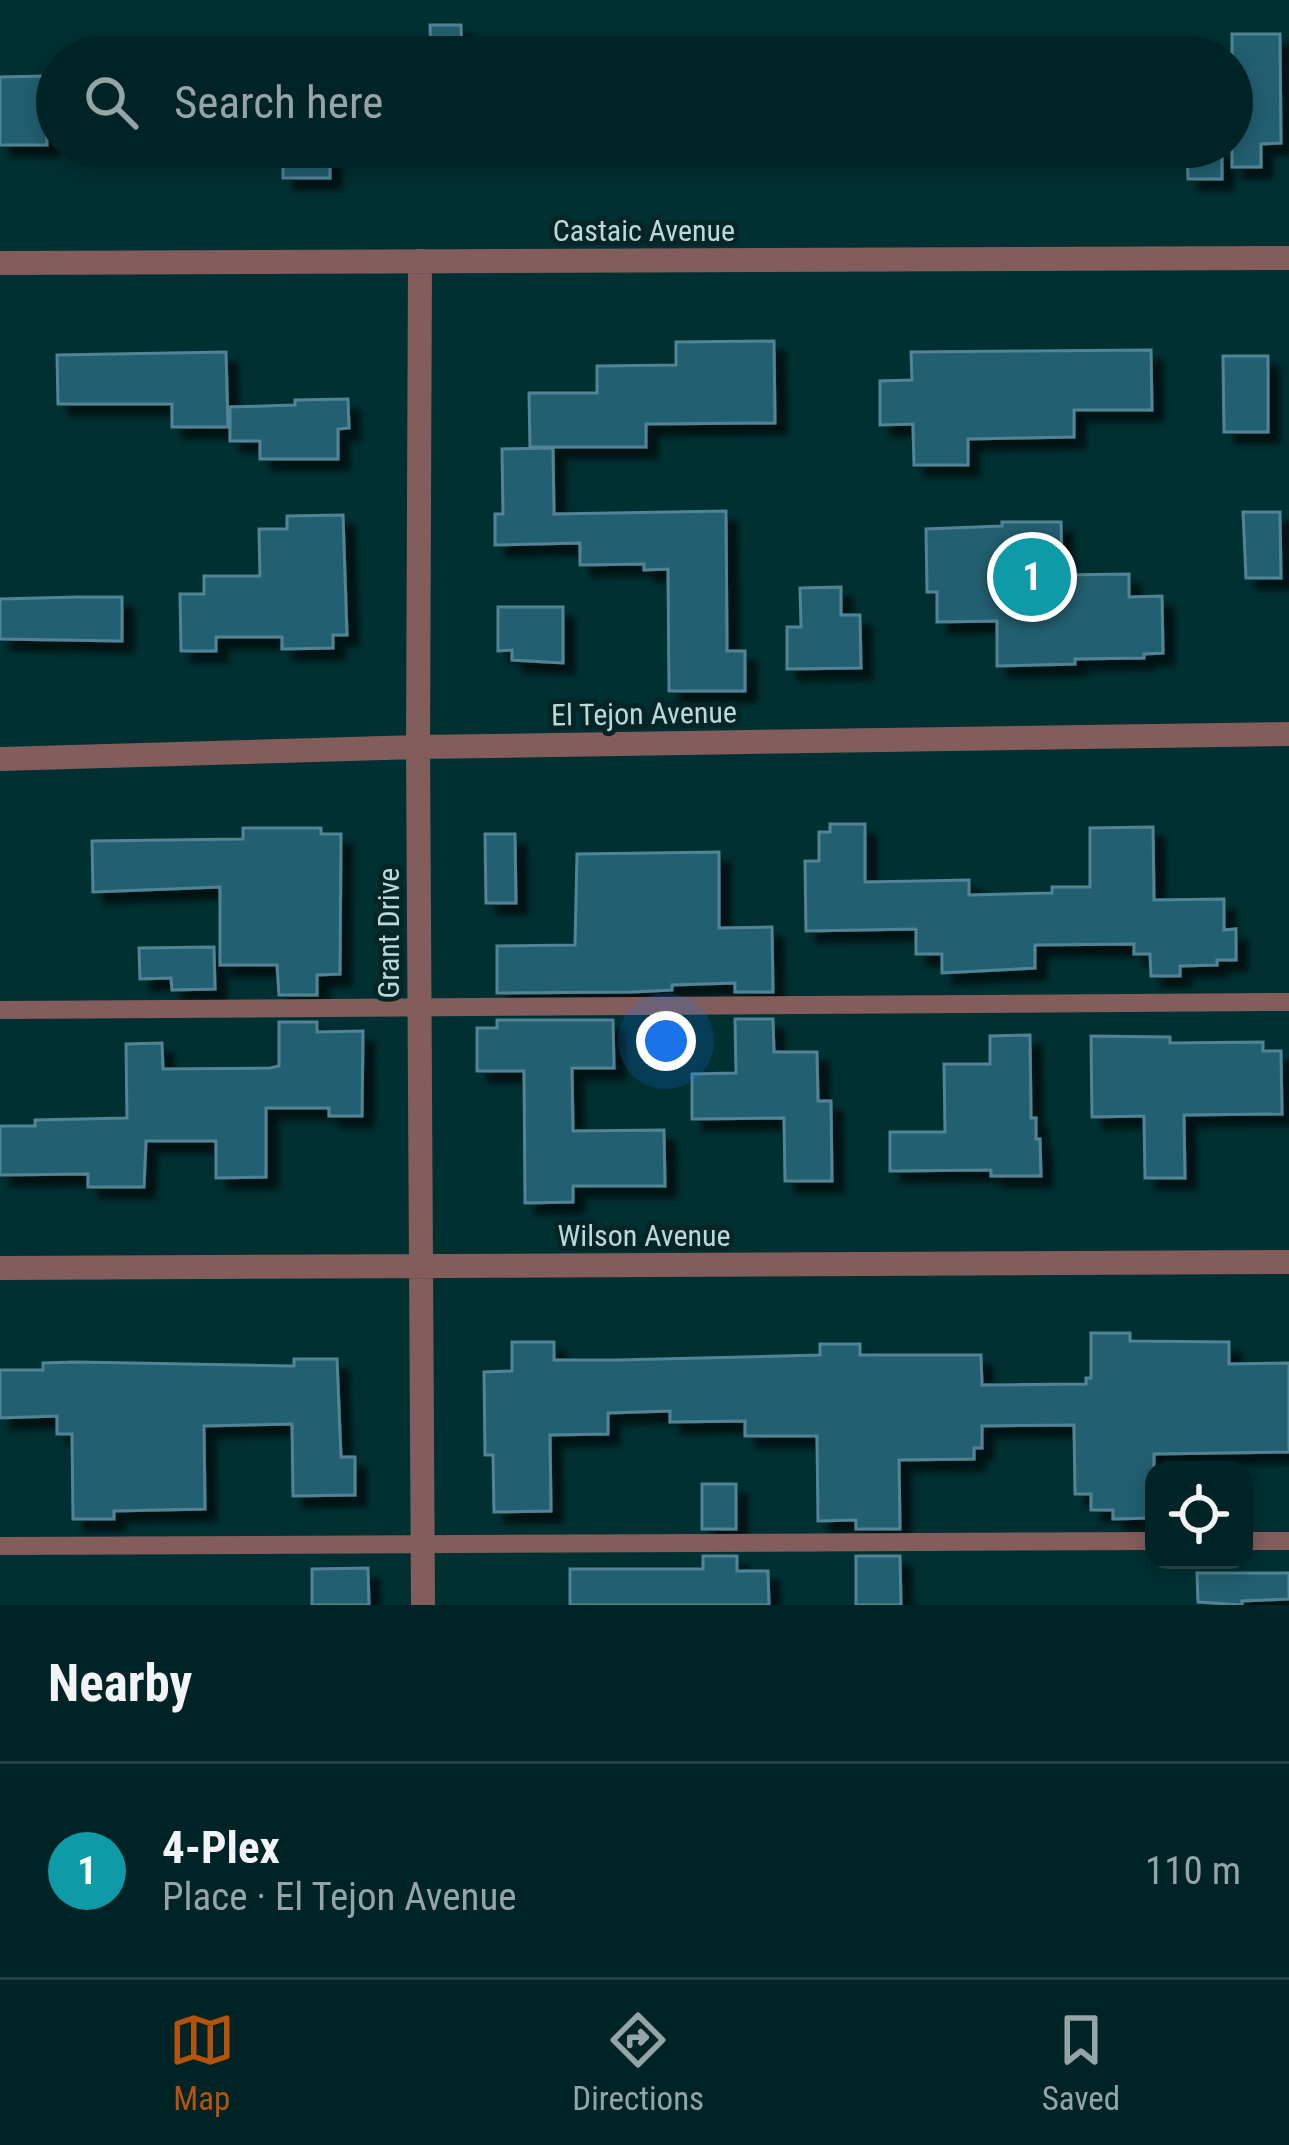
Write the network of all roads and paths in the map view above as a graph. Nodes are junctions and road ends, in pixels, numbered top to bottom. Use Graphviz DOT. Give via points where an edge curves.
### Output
graph roads {
  1 [pos="1289,258"];
  2 [pos="420,261"];
  3 [pos="0,263"];
  4 [pos="1289,734"];
  5 [pos="418,747"];
  6 [pos="0,759"];
  7 [pos="1289,1002"];
  8 [pos="419,1007"];
  9 [pos="0,1010"];
  10 [pos="1289,1262"];
  11 [pos="421,1267"];
  12 [pos="0,1268"];
  13 [pos="1145,1541"];
  14 [pos="1253,1541"];
  15 [pos="1289,1541"];
  16 [pos="422,1544"];
  17 [pos="0,1546"];
  18 [pos="423,1605"];
  1 -- 2 [label="street, Castaic Avenue"];
  2 -- 3 [label="street, Castaic Avenue"];
  2 -- 5 [label="street, Grant Drive"];
  4 -- 5 [label="street, El Tejon Avenue"];
  5 -- 6 [label="street, El Tejon Avenue"];
  5 -- 8 [label="street, Grant Drive"];
  7 -- 8 [label="lane"];
  8 -- 9 [label="lane"];
  8 -- 11 [label="street, Grant Drive"];
  10 -- 11 [label="street, Wilson Avenue"];
  11 -- 12 [label="street, Wilson Avenue"];
  11 -- 16 [label="street, Grant Drive"];
  13 -- 16 [label="lane"];
  14 -- 15 [label="lane"];
  16 -- 17 [label="lane"];
  16 -- 18 [label="street, Grant Drive"];
}
